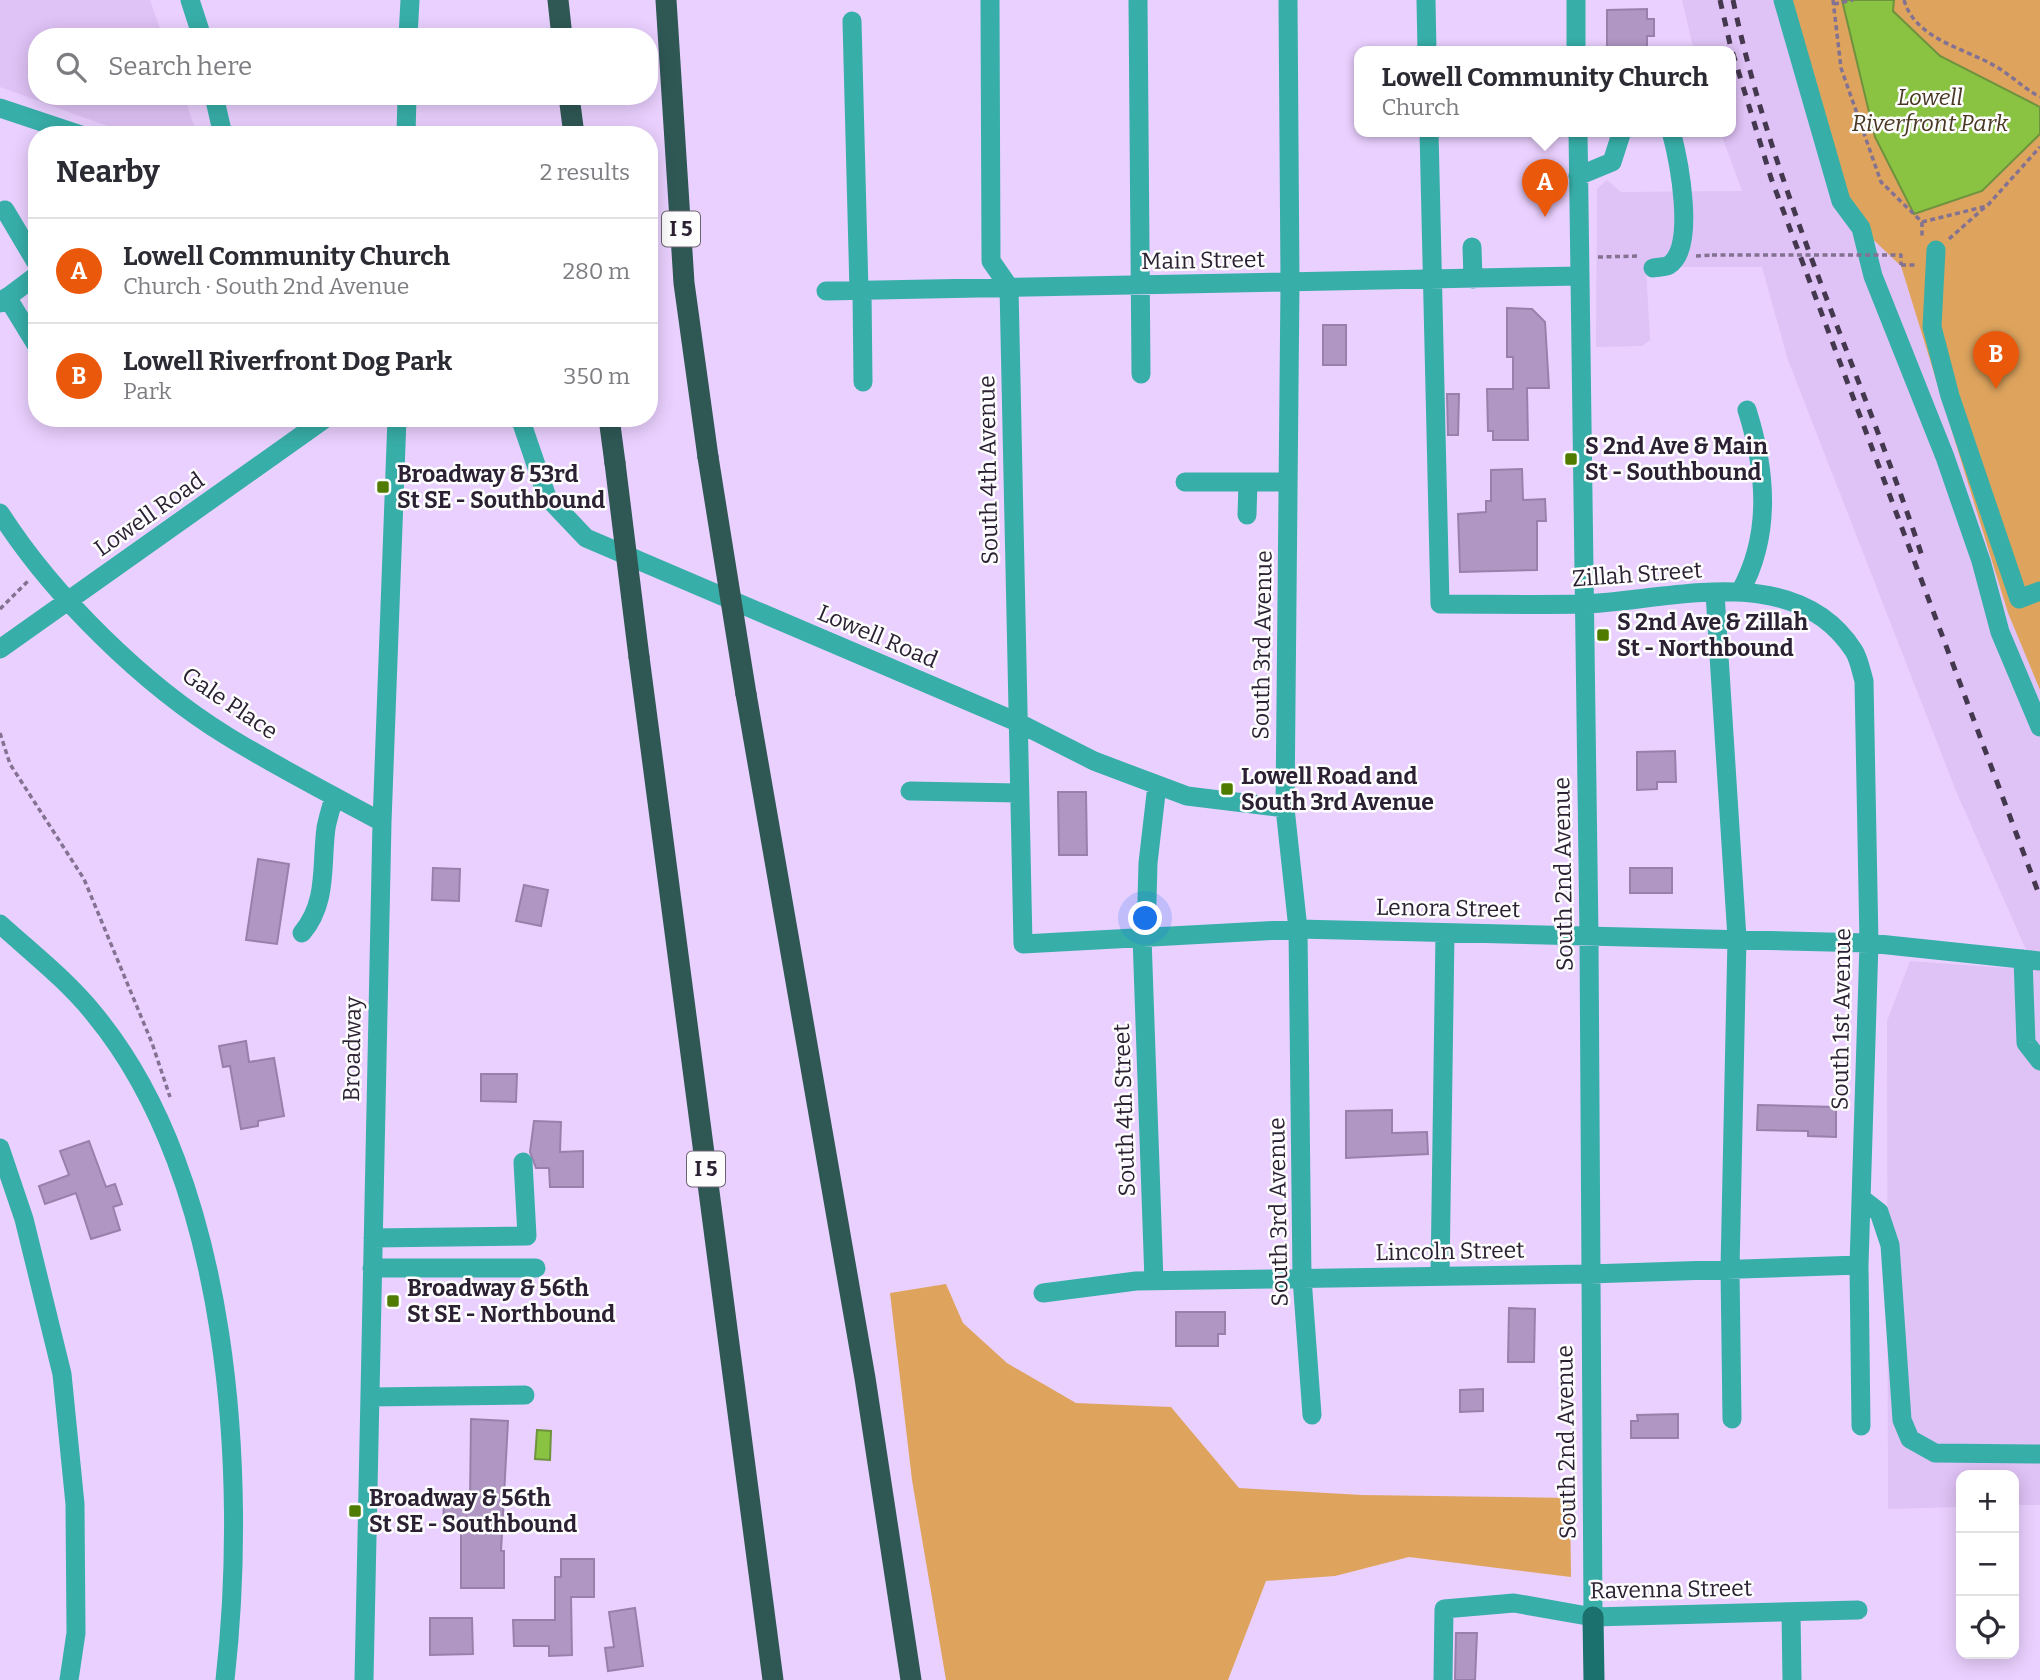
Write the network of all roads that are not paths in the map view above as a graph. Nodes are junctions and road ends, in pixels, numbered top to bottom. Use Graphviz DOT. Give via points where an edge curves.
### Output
graph roads {
  1 [pos="190,0"];
  2 [pos="410,0"];
  3 [pos="558,0"];
  4 [pos="666,0"];
  5 [pos="990,0"];
  6 [pos="1138,0"];
  7 [pos="1288,0"];
  8 [pos="1426,0"];
  9 [pos="1576,0"];
  10 [pos="1783,0"];
  11 [pos="852,21"];
  12 [pos="199,28"];
  13 [pos="408,28"];
  14 [pos="561,28"];
  15 [pos="1427,46"];
  16 [pos="1576,46"];
  17 [pos="216,105"];
  18 [pos="407,105"];
  19 [pos="570,105"];
  20 [pos="0,108"];
  21 [pos="54,126"];
  22 [pos="221,126"];
  23 [pos="405,126"];
  24 [pos="573,126"];
  25 [pos="1429,137"];
  26 [pos="1577,137"];
  27 [pos="1620,137"];
  28 [pos="1672,137"];
  29 [pos="1578,176"];
  30 [pos="5,210"];
  31 [pos="1472,247"];
  32 [pos="28,249"];
  33 [pos="1937,250"];
  34 [pos="1653,268"];
  35 [pos="1580,276"];
  36 [pos="1433,279"];
  37 [pos="1474,279"];
  38 [pos="28,282"];
  39 [pos="1290,283"];
  40 [pos="1142,285"];
  41 [pos="1009,287"];
  42 [pos="827,291"];
  43 [pos="860,291"];
  44 [pos="4,300"];
  45 [pos="28,333"];
  46 [pos="1140,373"];
  47 [pos="863,382"];
  48 [pos="1747,410"];
  49 [pos="313,427"];
  50 [pos="397,427"];
  51 [pos="523,427"];
  52 [pos="610,427"];
  53 [pos="1185,482"];
  54 [pos="1248,482"];
  55 [pos="1288,482"];
  56 [pos="0,513"];
  57 [pos="1247,515"];
  58 [pos="1741,590"];
  59 [pos="2040,592"];
  60 [pos="1715,593"];
  61 [pos="68,602"];
  62 [pos="1585,604"];
  63 [pos="1830,623"];
  64 [pos="0,649"];
  65 [pos="1017,722"];
  66 [pos="2040,727"];
  67 [pos="1157,785"];
  68 [pos="910,791"];
  69 [pos="1019,793"];
  70 [pos="334,796"];
  71 [pos="1286,808"];
  72 [pos="382,822"];
  73 [pos="0,924"];
  74 [pos="1298,929"];
  75 [pos="302,933"];
  76 [pos="1445,933"];
  77 [pos="1589,936"];
  78 [pos="1144,937"];
  79 [pos="1737,938"];
  80 [pos="1868,943"];
  81 [pos="1023,944"];
  82 [pos="2031,960"];
  83 [pos="2040,1061"];
  84 [pos="0,1148"];
  85 [pos="523,1162"];
  86 [pos="1861,1198"];
  87 [pos="373,1238"];
  88 [pos="1859,1265"];
  89 [pos="372,1268"];
  90 [pos="536,1268"];
  91 [pos="1731,1269"];
  92 [pos="1589,1274"];
  93 [pos="1440,1276"];
  94 [pos="1301,1278"];
  95 [pos="1154,1281"];
  96 [pos="1043,1293"];
  97 [pos="525,1395"];
  98 [pos="370,1397"];
  99 [pos="1312,1415"];
  100 [pos="1732,1419"];
  101 [pos="1861,1426"];
  102 [pos="2040,1454"];
  103 [pos="1858,1610"];
  104 [pos="1791,1612"];
  105 [pos="1593,1617"];
  106 [pos="69,1680"];
  107 [pos="225,1680"];
  108 [pos="364,1680"];
  109 [pos="773,1680"];
  110 [pos="911,1680"];
  111 [pos="1443,1680"];
  112 [pos="1594,1680"];
  113 [pos="1791,1680"];
  1 -- 12 [label="street"];
  2 -- 13 [label="street"];
  3 -- 14 [label="highway"];
  4 -- 110 [label="highway, I 5, bridge" via="684,283 708,457 865,1378"];
  5 -- 41 [label="street" via="991,261"];
  6 -- 40 [label="street"];
  7 -- 39 [label="street, South 3rd Avenue"];
  8 -- 15 [label="street"];
  9 -- 16 [label="street"];
  10 -- 66 [label="street" via="1841,201 1861,228 1873,276 1981,561 2000,632"];
  11 -- 43 [label="street"];
  17 -- 22 [label="street"];
  18 -- 23 [label="street"];
  19 -- 24 [label="highway"];
  20 -- 21 [label="street"];
  25 -- 36 [label="street"];
  26 -- 29 [label="street, South 2nd Avenue"];
  27 -- 29 [label="street" via="1612,162"];
  28 -- 34 [label="street" via="1684,190 1683,229 1677,256 1670,265"];
  29 -- 35 [label="street, South 2nd Avenue"];
  30 -- 32 [label="street"];
  31 -- 37 [label="street"];
  33 -- 59 [label="street" via="1932,327 1951,396 2019,599"];
  35 -- 37 [label="street, Main Street"];
  35 -- 62 [label="street, South 2nd Avenue"];
  36 -- 37 [label="street, Main Street"];
  36 -- 39 [label="street, Main Street"];
  36 -- 62 [label="street, Zillah Street" via="1440,604"];
  38 -- 44 [label="street"];
  39 -- 40 [label="street, Main Street"];
  39 -- 55 [label="street, South 3rd Avenue"];
  40 -- 41 [label="street, Main Street"];
  40 -- 46 [label="street"];
  41 -- 43 [label="street, Main Street"];
  41 -- 65 [label="street, South 4th Avenue"];
  42 -- 43 [label="street, Main Street"];
  43 -- 47 [label="street"];
  44 -- 45 [label="street"];
  48 -- 58 [label="street" via="1760,452 1763,530 1755,564"];
  49 -- 61 [label="street, Lowell Road"];
  50 -- 72 [label="street, Broadway"];
  51 -- 65 [label="street, Lowell Road" via="547,497 586,538"];
  52 -- 109 [label="highway, I 5, bridge"];
  53 -- 54 [label="street"];
  54 -- 55 [label="street"];
  54 -- 57 [label="street"];
  55 -- 71 [label="street, South 3rd Avenue"];
  56 -- 61 [label="street, Gale Place"];
  58 -- 60 [label="street, Zillah Street"];
  58 -- 63 [label="street, Zillah Street" via="1786,598"];
  60 -- 62 [label="street, Zillah Street"];
  60 -- 79 [label="street"];
  61 -- 64 [label="street, Lowell Road"];
  61 -- 70 [label="street, Gale Place" via="155,682 216,728"];
  62 -- 77 [label="street, South 2nd Avenue"];
  63 -- 80 [label="street, South 1st Avenue" via="1854,652 1864,681"];
  65 -- 67 [label="street, Lowell Road" via="1094,761"];
  65 -- 69 [label="street, South 4th Avenue"];
  67 -- 71 [label="street, Lowell Road" via="1187,796"];
  67 -- 78 [label="street, South 4th Street"];
  68 -- 69 [label="street"];
  69 -- 81 [label="street, South 4th Avenue"];
  70 -- 72 [label="street, Gale Place"];
  70 -- 75 [label="street" via="326,829 322,890 312,921"];
  71 -- 74 [label="street, South 3rd Avenue"];
  72 -- 87 [label="street, Broadway"];
  73 -- 107 [label="street" via="95,1015 140,1085 180,1169 200,1240 231,1432 233,1604"];
  74 -- 76 [label="street, Lenora Street"];
  74 -- 78 [label="street, Lenora Street"];
  74 -- 94 [label="street, South 3rd Avenue"];
  76 -- 77 [label="street, Lenora Street"];
  76 -- 93 [label="street"];
  77 -- 79 [label="street, Lenora Street"];
  77 -- 92 [label="street, South 2nd Avenue"];
  78 -- 81 [label="street, Lenora Street"];
  78 -- 95 [label="street, South 4th Street"];
  79 -- 80 [label="street, Lenora Street"];
  79 -- 91 [label="street"];
  80 -- 82 [label="street, Lenora Street"];
  80 -- 86 [label="street, South 1st Avenue"];
  82 -- 83 [label="street" via="2026,1043"];
  84 -- 106 [label="street" via="24,1219 62,1374 75,1504 76,1633"];
  85 -- 87 [label="street" via="527,1236"];
  86 -- 88 [label="street, South 1st Avenue"];
  86 -- 102 [label="street" via="1879,1212 1890,1245 1902,1420 1910,1439 1935,1453"];
  87 -- 89 [label="street, Broadway"];
  88 -- 91 [label="street, Lincoln Street"];
  88 -- 101 [label="street, South 1st Avenue"];
  89 -- 90 [label="street"];
  89 -- 98 [label="street, Broadway"];
  91 -- 92 [label="street, Lincoln Street"];
  91 -- 100 [label="street"];
  92 -- 93 [label="street, Lincoln Street"];
  92 -- 105 [label="street, South 2nd Avenue"];
  93 -- 94 [label="street, Lincoln Street"];
  94 -- 95 [label="street, Lincoln Street"];
  94 -- 99 [label="street, South 3rd Avenue"];
  95 -- 96 [label="street, Lincoln Street"];
  97 -- 98 [label="street"];
  98 -- 108 [label="street, Broadway"];
  103 -- 104 [label="street, Ravenna Street"];
  104 -- 105 [label="street, Ravenna Street"];
  104 -- 113 [label="street"];
  105 -- 111 [label="street, Ravenna Street" via="1514,1603 1444,1609"];
  105 -- 112 [label="main road"];
}
